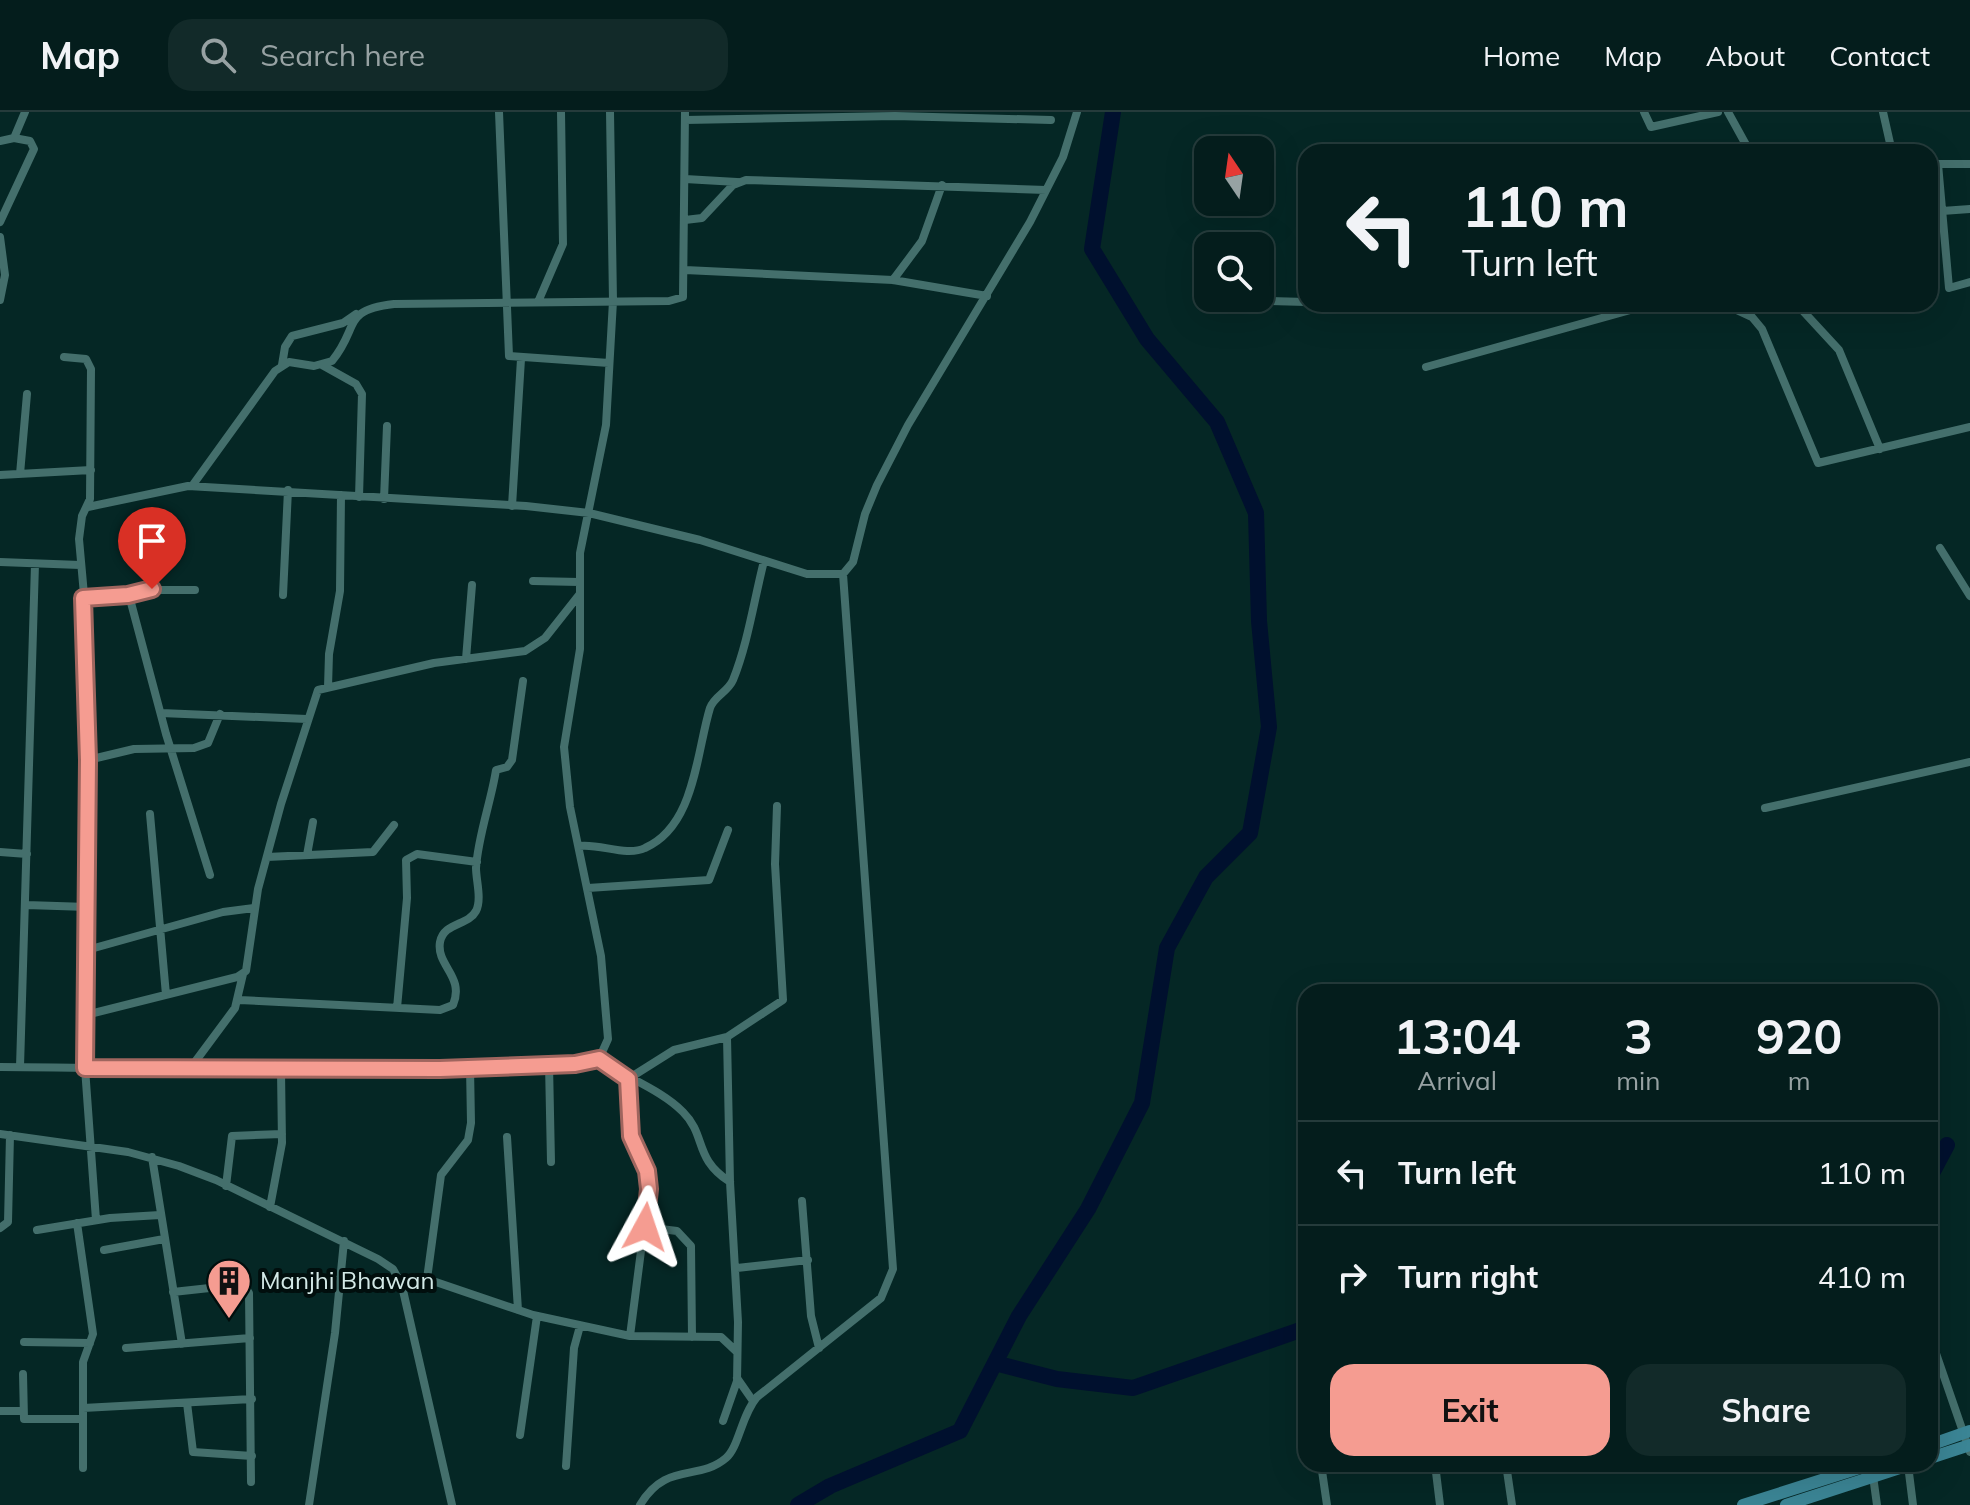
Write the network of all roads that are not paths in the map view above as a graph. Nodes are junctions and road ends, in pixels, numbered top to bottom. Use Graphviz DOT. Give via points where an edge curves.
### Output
graph roads {
  1 [pos="25,112"];
  2 [pos="499,112"];
  3 [pos="561,112"];
  4 [pos="610,112"];
  5 [pos="1077,112"];
  6 [pos="1644,112"];
  7 [pos="1718,112"];
  8 [pos="1883,112"];
  9 [pos="1732,113"];
  10 [pos="993,115"];
  11 [pos="685,116"];
  12 [pos="1051,120"];
  13 [pos="14,138"];
  14 [pos="0,141"];
  15 [pos="1746,144"];
  16 [pos="1890,144"];
  17 [pos="1938,164"];
  18 [pos="1970,164"];
  19 [pos="685,179"];
  20 [pos="738,182"];
  21 [pos="942,185"];
  22 [pos="1938,188"];
  23 [pos="1046,190"];
  24 [pos="1970,209"];
  25 [pos="1942,211"];
  26 [pos="685,220"];
  27 [pos="0,222"];
  28 [pos="0,237"];
  29 [pos="685,270"];
  30 [pos="893,280"];
  31 [pos="1970,282"];
  32 [pos="987,296"];
  33 [pos="0,300"];
  34 [pos="613,301"];
  35 [pos="1274,301"];
  36 [pos="538,302"];
  37 [pos="1298,302"];
  38 [pos="505,303"];
  39 [pos="1623,312"];
  40 [pos="1741,312"];
  41 [pos="1804,312"];
  42 [pos="357,314"];
  43 [pos="64,357"];
  44 [pos="521,359"];
  45 [pos="609,363"];
  46 [pos="282,365"];
  47 [pos="322,365"];
  48 [pos="1426,367"];
  49 [pos="27,394"];
  50 [pos="387,426"];
  51 [pos="1970,427"];
  52 [pos="1880,449"];
  53 [pos="91,470"];
  54 [pos="20,474"];
  55 [pos="0,475"];
  56 [pos="192,486"];
  57 [pos="288,490"];
  58 [pos="341,495"];
  59 [pos="359,497"];
  60 [pos="384,499"];
  61 [pos="512,506"];
  62 [pos="88,507"];
  63 [pos="589,513"];
  64 [pos="1940,548"];
  65 [pos="764,561"];
  66 [pos="0,562"];
  67 [pos="35,564"];
  68 [pos="80,565"];
  69 [pos="843,574"];
  70 [pos="533,581"];
  71 [pos="579,582"];
  72 [pos="472,585"];
  73 [pos="195,590"];
  74 [pos="128,595"];
  75 [pos="283,595"];
  76 [pos="579,595"];
  77 [pos="1970,596"];
  78 [pos="83,598"];
  79 [pos="466,659"];
  80 [pos="523,681"];
  81 [pos="328,687"];
  82 [pos="161,713"];
  83 [pos="220,714"];
  84 [pos="307,719"];
  85 [pos="171,748"];
  86 [pos="88,760"];
  87 [pos="1970,762"];
  88 [pos="777,806"];
  89 [pos="1765,808"];
  90 [pos="150,814"];
  91 [pos="313,822"];
  92 [pos="394,825"];
  93 [pos="728,830"];
  94 [pos="579,846"];
  95 [pos="0,852"];
  96 [pos="27,854"];
  97 [pos="307,855"];
  98 [pos="267,857"];
  99 [pos="477,862"];
  100 [pos="210,875"];
  101 [pos="588,888"];
  102 [pos="26,905"];
  103 [pos="88,907"];
  104 [pos="254,908"];
  105 [pos="160,930"];
  106 [pos="87,950"];
  107 [pos="243,974"];
  108 [pos="166,995"];
  109 [pos="239,1000"];
  110 [pos="397,1008"];
  111 [pos="86,1015"];
  112 [pos="727,1037"];
  113 [pos="599,1059"];
  114 [pos="549,1064"];
  115 [pos="0,1067"];
  116 [pos="20,1067"];
  117 [pos="470,1067"];
  118 [pos="85,1068"];
  119 [pos="189,1070"];
  120 [pos="281,1071"];
  121 [pos="628,1079"];
  122 [pos="5,1134"];
  123 [pos="282,1134"];
  124 [pos="507,1137"];
  125 [pos="89,1146"];
  126 [pos="152,1157"];
  127 [pos="551,1162"];
  128 [pos="730,1182"];
  129 [pos="226,1186"];
  130 [pos="802,1201"];
  131 [pos="270,1207"];
  132 [pos="160,1215"];
  133 [pos="96,1220"];
  134 [pos="77,1223"];
  135 [pos="645,1227"];
  136 [pos="0,1228"];
  137 [pos="37,1230"];
  138 [pos="164,1239"];
  139 [pos="344,1241"];
  140 [pos="104,1250"];
  141 [pos="808,1260"];
  142 [pos="737,1268"];
  143 [pos="399,1278"];
  144 [pos="427,1279"];
  145 [pos="173,1292"];
  146 [pos="518,1310"];
  147 [pos="537,1316"];
  148 [pos="580,1326"];
  149 [pos="630,1336"];
  150 [pos="692,1337"];
  151 [pos="250,1338"];
  152 [pos="24,1342"];
  153 [pos="90,1343"];
  154 [pos="182,1344"];
  155 [pos="126,1348"];
  156 [pos="819,1348"];
  157 [pos="738,1352"];
  158 [pos="1938,1358"];
  159 [pos="23,1374"];
  160 [pos="737,1378"];
  161 [pos="252,1399"];
  162 [pos="753,1401"];
  163 [pos="187,1403"];
  164 [pos="83,1408"];
  165 [pos="0,1411"];
  166 [pos="22,1411"];
  167 [pos="83,1419"];
  168 [pos="723,1421"];
  169 [pos="520,1435"];
  170 [pos="1968,1442"];
  171 [pos="1938,1444"];
  172 [pos="1938,1455"];
  173 [pos="252,1456"];
  174 [pos="566,1466"];
  175 [pos="83,1468"];
  176 [pos="1322,1472"];
  177 [pos="1436,1472"];
  178 [pos="1507,1472"];
  179 [pos="1866,1472"];
  180 [pos="1868,1472"];
  181 [pos="1873,1472"];
  182 [pos="1911,1472"];
  183 [pos="251,1482"];
  184 [pos="309,1505"];
  185 [pos="452,1505"];
  186 [pos="640,1505"];
  187 [pos="1327,1505"];
  188 [pos="1440,1505"];
  189 [pos="1512,1505"];
  190 [pos="1743,1505"];
  191 [pos="1786,1505"];
  192 [pos="1877,1505"];
  193 [pos="1913,1505"];
  1 -- 13 [label="street"];
  2 -- 38 [label="street"];
  3 -- 36 [label="street" via="563,244"];
  4 -- 34 [label="street"];
  5 -- 23 [label="street"];
  6 -- 7 [label="street" via="1651,127"];
  8 -- 16 [label="street"];
  9 -- 15 [label="street"];
  10 -- 11 [label="street"];
  10 -- 12 [label="street"];
  11 -- 19 [label="street"];
  13 -- 14 [label="street"];
  13 -- 27 [label="street" via="30,141 34,149"];
  17 -- 18 [label="street"];
  19 -- 20 [label="street"];
  19 -- 26 [label="street"];
  20 -- 21 [label="street"];
  20 -- 26 [label="street" via="702,218"];
  21 -- 23 [label="street"];
  21 -- 30 [label="street" via="922,241"];
  22 -- 25 [label="street"];
  23 -- 32 [label="street"];
  24 -- 25 [label="street"];
  25 -- 31 [label="street" via="1949,288"];
  26 -- 29 [label="street"];
  28 -- 33 [label="street" via="5,275"];
  29 -- 30 [label="street"];
  29 -- 34 [label="street" via="685,290 679,299"];
  30 -- 32 [label="street"];
  32 -- 69 [label="street" via="902,436 865,514 853,562"];
  34 -- 36 [label="street"];
  34 -- 45 [label="street"];
  35 -- 37 [label="street"];
  36 -- 38 [label="street"];
  38 -- 42 [label="street" via="394,304"];
  38 -- 44 [label="street" via="507,350 512,358"];
  39 -- 48 [label="street"];
  40 -- 52 [label="street" via="1762,329 1818,463"];
  41 -- 52 [label="street" via="1839,350"];
  42 -- 46 [label="street" via="343,323 292,336"];
  42 -- 47 [label="street" via="337,355"];
  43 -- 53 [label="street" via="86,359 91,369"];
  44 -- 45 [label="street"];
  44 -- 61 [label="street"];
  45 -- 63 [label="street" via="603,447"];
  46 -- 47 [label="street"];
  46 -- 56 [label="street"];
  47 -- 59 [label="street" via="356,384 362,394"];
  49 -- 54 [label="street"];
  50 -- 60 [label="street"];
  51 -- 52 [label="street"];
  53 -- 54 [label="street"];
  53 -- 62 [label="street"];
  54 -- 55 [label="street"];
  56 -- 57 [label="street"];
  56 -- 62 [label="street"];
  57 -- 58 [label="street"];
  57 -- 75 [label="street"];
  58 -- 59 [label="street"];
  58 -- 81 [label="street" via="340,591"];
  59 -- 60 [label="street"];
  60 -- 61 [label="street"];
  61 -- 63 [label="street"];
  62 -- 68 [label="street" via="80,523"];
  63 -- 65 [label="street"];
  63 -- 71 [label="street"];
  64 -- 77 [label="street"];
  65 -- 69 [label="street" via="820,576"];
  65 -- 94 [label="street" via="732,683 710,707 678,822 645,849"];
  66 -- 67 [label="street"];
  67 -- 68 [label="street"];
  67 -- 96 [label="street"];
  68 -- 78 [label="street"];
  69 -- 156 [label="street" via="893,1269 881,1298"];
  70 -- 71 [label="street"];
  71 -- 76 [label="street"];
  72 -- 79 [label="street"];
  73 -- 74 [label="street" via="152,589"];
  74 -- 78 [label="street"];
  74 -- 82 [label="street"];
  76 -- 79 [label="street" via="536,646 511,655"];
  76 -- 94 [label="street" via="580,649 564,747"];
  78 -- 86 [label="street"];
  79 -- 81 [label="street"];
  80 -- 99 [label="street" via="512,760 496,770"];
  81 -- 84 [label="street" via="315,695"];
  82 -- 83 [label="street"];
  82 -- 85 [label="street"];
  83 -- 84 [label="street"];
  83 -- 85 [label="street" via="208,743"];
  84 -- 98 [label="street"];
  85 -- 86 [label="street" via="134,749"];
  85 -- 100 [label="street"];
  86 -- 103 [label="street"];
  87 -- 89 [label="street"];
  88 -- 112 [label="street" via="776,886 785,992 777,1007"];
  90 -- 105 [label="street"];
  91 -- 97 [label="street"];
  92 -- 97 [label="street" via="373,852"];
  93 -- 101 [label="street" via="709,880"];
  94 -- 101 [label="street"];
  95 -- 96 [label="street"];
  96 -- 102 [label="street"];
  97 -- 98 [label="street"];
  98 -- 104 [label="street"];
  99 -- 110 [label="street" via="475,913 452,925 440,942 441,958 454,979 453,1005 440,1010"];
  99 -- 110 [label="street" via="417,854 406,860"];
  101 -- 113 [label="street" via="608,1039"];
  102 -- 103 [label="street"];
  102 -- 116 [label="street"];
  103 -- 106 [label="street"];
  104 -- 105 [label="street"];
  104 -- 107 [label="street"];
  105 -- 106 [label="street"];
  105 -- 108 [label="street"];
  106 -- 111 [label="street"];
  107 -- 108 [label="street"];
  107 -- 109 [label="street"];
  108 -- 111 [label="street"];
  109 -- 110 [label="street"];
  109 -- 119 [label="street"];
  111 -- 118 [label="street"];
  112 -- 121 [label="street" via="674,1050"];
  112 -- 128 [label="street"];
  113 -- 114 [label="street"];
  113 -- 121 [label="street"];
  114 -- 117 [label="street"];
  114 -- 127 [label="street"];
  115 -- 116 [label="street"];
  116 -- 118 [label="street"];
  117 -- 120 [label="street"];
  117 -- 144 [label="street" via="468,1140 441,1175"];
  118 -- 119 [label="street"];
  118 -- 125 [label="street"];
  119 -- 120 [label="street"];
  120 -- 123 [label="street"];
  121 -- 128 [label="street" via="669,1099 686,1115 707,1165"];
  121 -- 135 [label="street" via="631,1136 647,1171"];
  122 -- 125 [label="street"];
  122 -- 136 [label="street" via="8,1222"];
  123 -- 129 [label="street" via="232,1136"];
  123 -- 131 [label="street"];
  124 -- 146 [label="street"];
  125 -- 126 [label="street"];
  125 -- 133 [label="street"];
  126 -- 129 [label="street"];
  126 -- 132 [label="street"];
  128 -- 142 [label="street"];
  129 -- 131 [label="street"];
  130 -- 141 [label="street"];
  131 -- 139 [label="street"];
  132 -- 133 [label="street"];
  132 -- 138 [label="street"];
  133 -- 134 [label="street"];
  134 -- 137 [label="street"];
  134 -- 153 [label="street"];
  135 -- 149 [label="street"];
  135 -- 150 [label="street" via="677,1231 691,1246"];
  138 -- 140 [label="street"];
  138 -- 145 [label="street"];
  139 -- 143 [label="street" via="378,1259"];
  139 -- 184 [label="street"];
  141 -- 142 [label="street"];
  141 -- 156 [label="street"];
  142 -- 157 [label="street"];
  143 -- 144 [label="street"];
  143 -- 185 [label="street"];
  144 -- 146 [label="street"];
  145 -- 151 [label="street" via="244,1285 249,1293"];
  145 -- 154 [label="street"];
  146 -- 147 [label="street"];
  147 -- 148 [label="street"];
  147 -- 169 [label="street"];
  148 -- 149 [label="street"];
  148 -- 174 [label="street"];
  149 -- 150 [label="street"];
  150 -- 157 [label="street" via="721,1337"];
  151 -- 154 [label="street"];
  151 -- 161 [label="street"];
  152 -- 153 [label="street"];
  153 -- 164 [label="street" via="83,1362"];
  154 -- 155 [label="street"];
  156 -- 162 [label="street"];
  157 -- 160 [label="street"];
  158 -- 170 [label="street"];
  159 -- 166 [label="street"];
  160 -- 162 [label="street"];
  160 -- 168 [label="street"];
  161 -- 163 [label="street"];
  161 -- 173 [label="street"];
  162 -- 186 [label="street" via="742,1417 732,1452 723,1461 672,1475 657,1483"];
  163 -- 164 [label="street"];
  163 -- 173 [label="street" via="193,1452"];
  164 -- 167 [label="street"];
  165 -- 166 [label="street"];
  166 -- 167 [label="street" via="28,1420"];
  167 -- 175 [label="street"];
  170 -- 171 [label="main road"];
  170 -- 172 [label="main road"];
  173 -- 183 [label="street"];
  176 -- 187 [label="street"];
  177 -- 188 [label="street"];
  178 -- 189 [label="street"];
  179 -- 190 [label="main road"];
  180 -- 191 [label="main road"];
  181 -- 192 [label="street"];
  182 -- 193 [label="street"];
}
